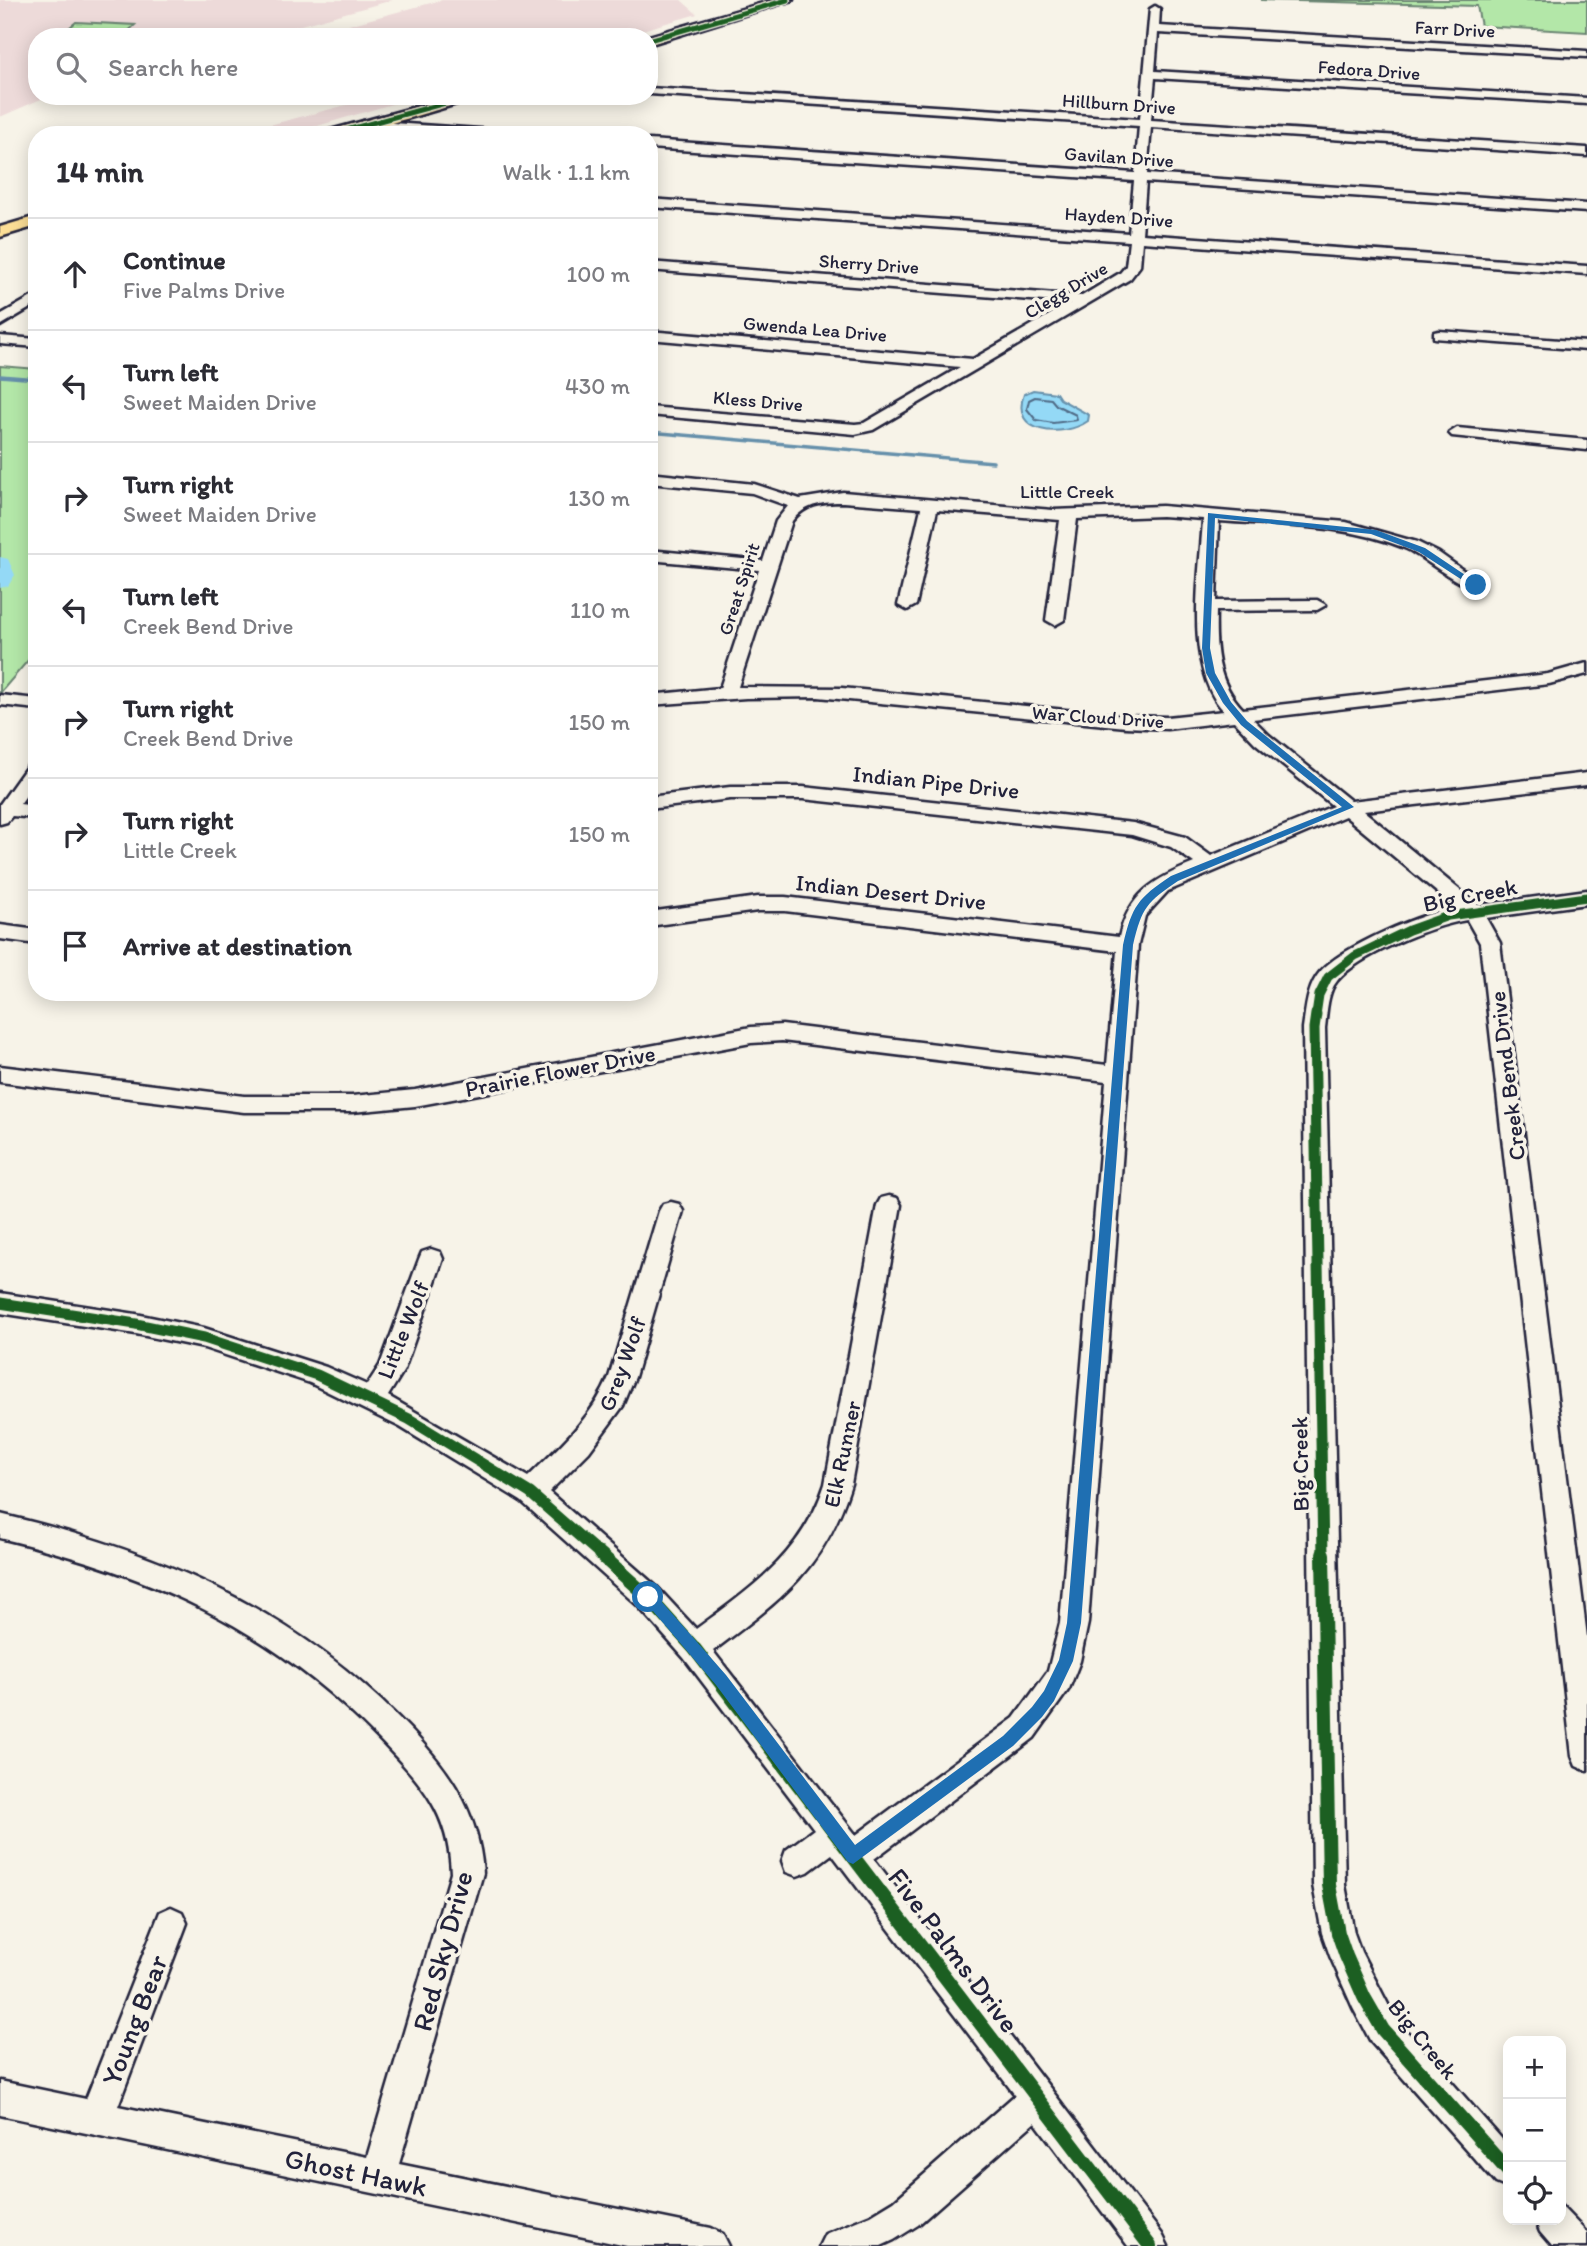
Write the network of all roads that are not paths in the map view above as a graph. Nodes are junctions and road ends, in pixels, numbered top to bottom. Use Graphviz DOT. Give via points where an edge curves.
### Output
graph roads {
  1 [pos="787,0"];
  2 [pos="1155,9"];
  3 [pos="1153,29"];
  4 [pos="658,37"];
  5 [pos="1587,54"];
  6 [pos="1149,74"];
  7 [pos="658,92"];
  8 [pos="1587,101"];
  9 [pos="442,105"];
  10 [pos="428,106"];
  11 [pos="1145,123"];
  12 [pos="363,125"];
  13 [pos="360,126"];
  14 [pos="378,126"];
  15 [pos="658,145"];
  16 [pos="1587,152"];
  17 [pos="1139,178"];
  18 [pos="658,204"];
  19 [pos="1587,208"];
  20 [pos="28,224"];
  21 [pos="0,232"];
  22 [pos="1134,238"];
  23 [pos="658,267"];
  24 [pos="1587,270"];
  25 [pos="1086,300"];
  26 [pos="28,303"];
  27 [pos="0,322"];
  28 [pos="1438,335"];
  29 [pos="658,336"];
  30 [pos="0,340"];
  31 [pos="28,342"];
  32 [pos="1587,346"];
  33 [pos="978,364"];
  34 [pos="658,412"];
  35 [pos="863,428"];
  36 [pos="1457,433"];
  37 [pos="1587,445"];
  38 [pos="658,479"];
  39 [pos="801,505"];
  40 [pos="930,505"];
  41 [pos="1069,515"];
  42 [pos="1211,515"];
  43 [pos="658,556"];
  44 [pos="768,566"];
  45 [pos="1476,585"];
  46 [pos="1317,605"];
  47 [pos="907,606"];
  48 [pos="1208,606"];
  49 [pos="1055,620"];
  50 [pos="1587,668"];
  51 [pos="727,693"];
  52 [pos="658,699"];
  53 [pos="0,700"];
  54 [pos="28,703"];
  55 [pos="1236,714"];
  56 [pos="28,778"];
  57 [pos="1587,779"];
  58 [pos="658,802"];
  59 [pos="1349,807"];
  60 [pos="3,813"];
  61 [pos="28,813"];
  62 [pos="1209,864"];
  63 [pos="1587,897"];
  64 [pos="1472,912"];
  65 [pos="658,918"];
  66 [pos="0,932"];
  67 [pos="28,936"];
  68 [pos="1128,945"];
  69 [pos="0,1074"];
  70 [pos="1118,1074"];
  71 [pos="889,1205"];
  72 [pos="671,1211"];
  73 [pos="431,1259"];
  74 [pos="0,1303"];
  75 [pos="371,1400"];
  76 [pos="530,1493"];
  77 [pos="0,1526"];
  78 [pos="694,1648"];
  79 [pos="1587,1756"];
  80 [pos="844,1844"];
  81 [pos="797,1861"];
  82 [pos="171,1923"];
  83 [pos="0,2098"];
  84 [pos="1037,2098"];
  85 [pos="96,2118"];
  86 [pos="1503,2165"];
  87 [pos="378,2177"];
  88 [pos="1556,2225"];
  89 [pos="711,2246"];
  90 [pos="837,2246"];
  91 [pos="1150,2246"];
  92 [pos="1575,2246"];
  1 -- 4 [label="main road"];
  2 -- 3 [label="street, Clegg Drive"];
  3 -- 5 [label="street, Farr Drive"];
  3 -- 6 [label="street, Clegg Drive"];
  6 -- 8 [label="street, Fedora Drive"];
  6 -- 11 [label="street, Clegg Drive"];
  7 -- 11 [label="street, Hillburn Drive"];
  9 -- 10 [label="main road"];
  10 -- 12 [label="main road"];
  11 -- 16 [label="street, Hillburn Drive"];
  11 -- 17 [label="street, Clegg Drive"];
  12 -- 13 [label="main road"];
  12 -- 14 [label="street"];
  15 -- 17 [label="street, Gavilan Drive"];
  17 -- 19 [label="street, Gavilan Drive"];
  17 -- 22 [label="street, Clegg Drive"];
  18 -- 22 [label="street, Hayden Drive"];
  20 -- 21 [label="main road"];
  22 -- 24 [label="street, Hayden Drive"];
  22 -- 25 [label="street, Clegg Drive" via="1133,266 1128,274"];
  23 -- 25 [label="street, Sherry Drive"];
  25 -- 33 [label="street, Clegg Drive"];
  26 -- 27 [label="street"];
  28 -- 32 [label="street"];
  29 -- 33 [label="street, Gwenda Lea Drive"];
  30 -- 31 [label="street"];
  33 -- 35 [label="street, Clegg Drive"];
  34 -- 35 [label="street, Kless Drive"];
  36 -- 37 [label="street"];
  38 -- 39 [label="street" via="754,489"];
  39 -- 40 [label="street, Little Creek" via="843,496"];
  39 -- 44 [label="street, Great Spirit" via="783,521"];
  40 -- 41 [label="street, Little Creek"];
  40 -- 47 [label="street"];
  41 -- 42 [label="street, Little Creek" via="1143,511"];
  41 -- 49 [label="street"];
  42 -- 45 [label="street, Little Creek" via="1373,532 1422,550"];
  42 -- 48 [label="street, Creek Bend Drive"];
  43 -- 44 [label="street"];
  44 -- 51 [label="street, Great Spirit"];
  46 -- 48 [label="street"];
  48 -- 55 [label="street, Creek Bend Drive" via="1206,648 1211,673"];
  50 -- 55 [label="street, War Cloud Drive" via="1549,679"];
  51 -- 52 [label="street, War Cloud Drive"];
  51 -- 55 [label="street, War Cloud Drive" via="840,693 1108,722 1167,723"];
  53 -- 54 [label="street"];
  55 -- 59 [label="street, Creek Bend Drive"];
  56 -- 60 [label="street"];
  57 -- 59 [label="street"];
  58 -- 62 [label="street, Indian Pipe Drive" via="730,793 803,793 1133,829 1178,842"];
  59 -- 62 [label="street"];
  59 -- 64 [label="street, Creek Bend Drive"];
  60 -- 61 [label="street"];
  62 -- 68 [label="street" via="1151,894 1135,914"];
  63 -- 64 [label="street, Big Creek"];
  64 -- 79 [label="street, Creek Bend Drive" via="1486,932 1493,954"];
  64 -- 86 [label="street, Big Creek" via="1429,923 1355,956 1328,976 1317,1004 1314,1042 1329,1885 1346,1956 1383,2030"];
  65 -- 68 [label="street, Indian Desert Drive" via="785,904"];
  66 -- 67 [label="street"];
  68 -- 70 [label="street"];
  69 -- 70 [label="street, Prairie Flower Drive" via="243,1104 352,1104 415,1098 782,1033"];
  70 -- 80 [label="street" via="1075,1609 1066,1661 1049,1696 1024,1728"];
  71 -- 78 [label="street, Elk Runner" via="838,1485 828,1518 798,1563 775,1586"];
  72 -- 76 [label="street, Grey Wolf" via="610,1406 580,1444"];
  73 -- 75 [label="street, Little Wolf" via="391,1370"];
  74 -- 75 [label="street, Five Palms Drive" via="204,1338 317,1376"];
  75 -- 76 [label="street, Five Palms Drive"];
  76 -- 78 [label="street, Five Palms Drive" via="648,1597"];
  77 -- 87 [label="street, Red Sky Drive" via="61,1538 136,1562 250,1617 318,1664 382,1720 444,1790 465,1840 467,1873"];
  78 -- 80 [label="street, Five Palms Drive"];
  80 -- 81 [label="street"];
  80 -- 84 [label="street, Five Palms Drive"];
  82 -- 85 [label="street, Young Bear"];
  83 -- 85 [label="street, Ghost Hawk"];
  84 -- 90 [label="street" via="906,2213"];
  84 -- 91 [label="street, Five Palms Drive"];
  85 -- 87 [label="street, Ghost Hawk"];
  87 -- 89 [label="street, Ghost Hawk"];
  88 -- 92 [label="street"];
}
